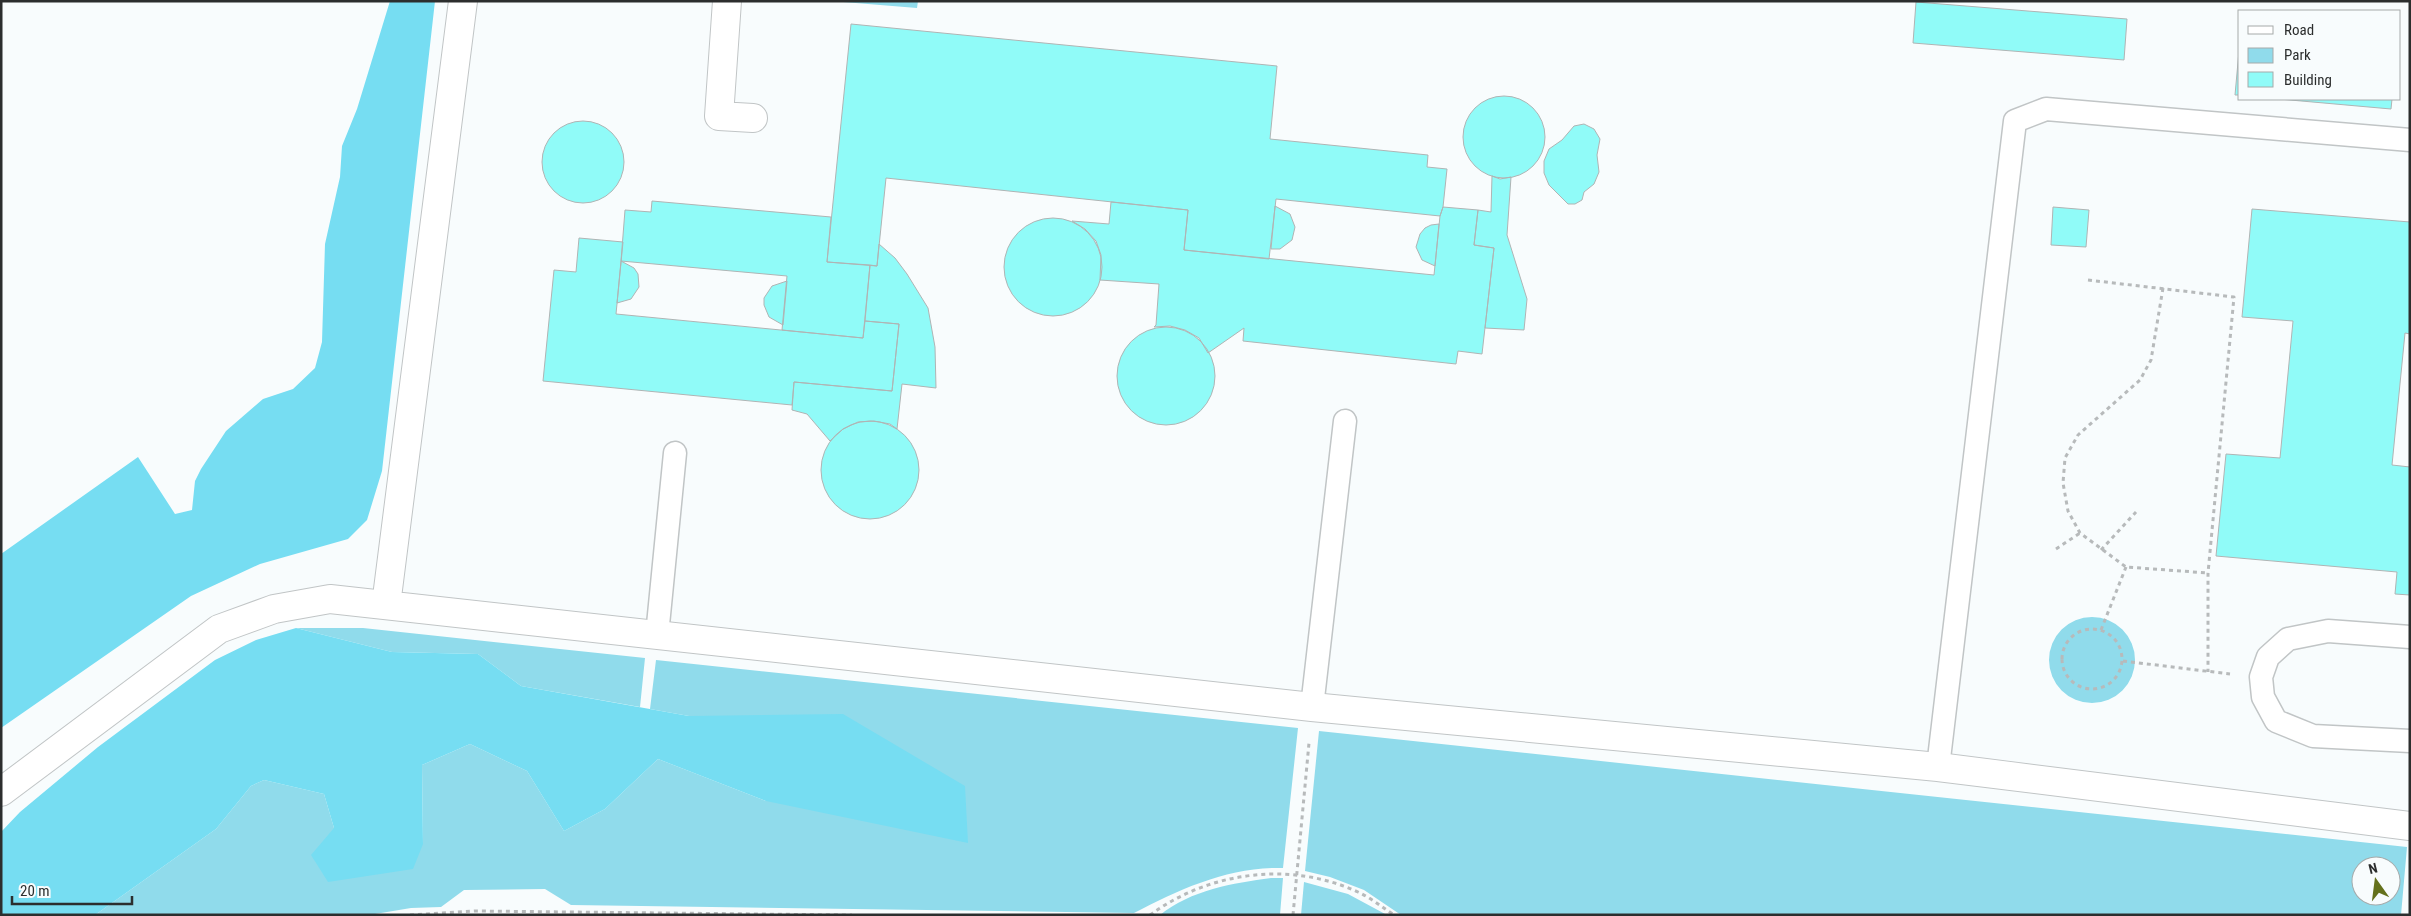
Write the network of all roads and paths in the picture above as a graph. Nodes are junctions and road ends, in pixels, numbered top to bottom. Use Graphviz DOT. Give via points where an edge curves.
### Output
graph roads {
  1 [pos="463,1"];
  2 [pos="726,1"];
  3 [pos="753,118"];
  4 [pos="2410,140"];
  5 [pos="2088,280"];
  6 [pos="2163,288"];
  7 [pos="1345,421"];
  8 [pos="675,453"];
  9 [pos="2136,512"];
  10 [pos="2080,534"];
  11 [pos="2056,549"];
  12 [pos="2101,550"];
  13 [pos="2126,567"];
  14 [pos="2208,573"];
  15 [pos="386,605"];
  16 [pos="2100,630"];
  17 [pos="657,635"];
  18 [pos="2410,637"];
  19 [pos="2123,660"];
  20 [pos="2208,672"];
  21 [pos="2261,677"];
  22 [pos="1312,707"];
  23 [pos="2410,741"];
  24 [pos="1938,766"];
  25 [pos="1,792"];
  26 [pos="2410,826"];
  27 [pos="1296,874"];
  28 [pos="410,915"];
  29 [pos="852,915"];
  30 [pos="1150,915"];
  31 [pos="1293,915"];
  32 [pos="1394,915"];
  1 -- 15 [label="street"];
  2 -- 3 [label="street" via="718,116"];
  4 -- 24 [label="lane" via="2046,109 2015,121"];
  5 -- 6 [label="path"];
  6 -- 10 [label="path" via="2151,360 2140,380 2078,435 2065,458 2063,483 2068,511"];
  6 -- 14 [label="path" via="2234,297"];
  7 -- 22 [label="lane"];
  8 -- 17 [label="lane"];
  9 -- 12 [label="path"];
  10 -- 11 [label="path"];
  10 -- 12 [label="path"];
  12 -- 13 [label="path"];
  13 -- 14 [label="path"];
  13 -- 16 [label="path"];
  14 -- 20 [label="path"];
  15 -- 17 [label="street"];
  15 -- 25 [label="street" via="330,599 274,609 218,629"];
  16 -- 19 [label="path" via="2112,636 2120,647"];
  16 -- 19 [label="path" via="2074,635 2065,645 2061,658 2064,671 2072,682 2084,689 2098,690 2119,674"];
  17 -- 22 [label="street"];
  18 -- 21 [label="lane" via="2328,632 2288,639 2268,657"];
  19 -- 20 [label="path"];
  20 -- 21 [label="path"];
  21 -- 23 [label="lane" via="2263,697 2276,721 2313,736"];
  22 -- 24 [label="street"];
  22 -- 27 [label="path"];
  24 -- 26 [label="street"];
  27 -- 30 [label="path" via="1238,877 1193,890"];
  27 -- 31 [label="path"];
  27 -- 32 [label="path" via="1359,892"];
  28 -- 29 [label="path" via="503,912"];
}
